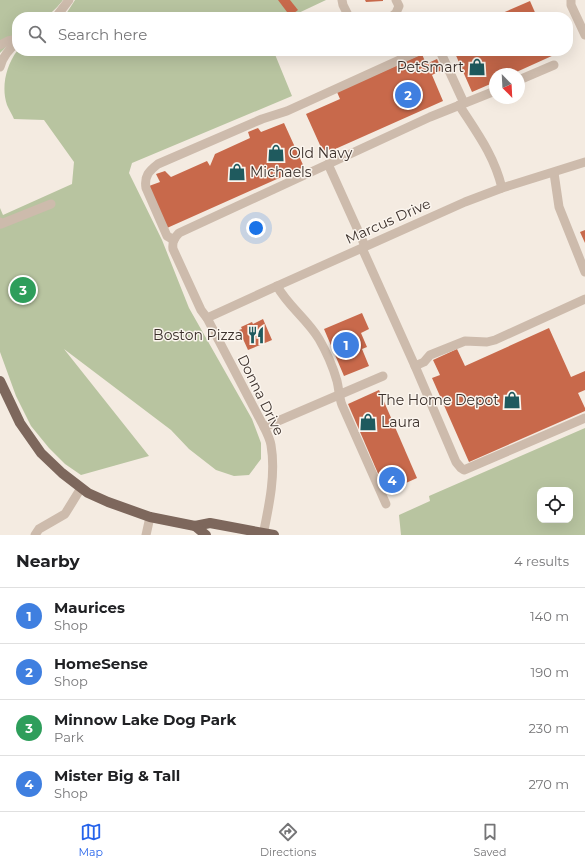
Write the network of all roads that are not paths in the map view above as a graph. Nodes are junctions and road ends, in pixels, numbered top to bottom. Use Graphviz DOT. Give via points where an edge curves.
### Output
graph roads {
  1 [pos="69,0"];
  2 [pos="342,0"];
  3 [pos="396,0"];
  4 [pos="571,0"];
  5 [pos="60,12"];
  6 [pos="346,12"];
  7 [pos="396,12"];
  8 [pos="585,35"];
  9 [pos="12,40"];
  10 [pos="0,45"];
  11 [pos="12,47"];
  12 [pos="408,56"];
  13 [pos="442,56"];
  14 [pos="554,65"];
  15 [pos="0,67"];
  16 [pos="525,77"];
  17 [pos="489,93"];
  18 [pos="461,104"];
  19 [pos="585,162"];
  20 [pos="328,164"];
  21 [pos="554,173"];
  22 [pos="502,188"];
  23 [pos="51,204"];
  24 [pos="0,222"];
  25 [pos="174,240"];
  26 [pos="364,247"];
  27 [pos="585,272"];
  28 [pos="277,286"];
  29 [pos="585,299"];
  30 [pos="207,318"];
  31 [pos="415,366"];
  32 [pos="383,376"];
  33 [pos="0,381"];
  34 [pos="338,395"];
  35 [pos="585,418"];
  36 [pos="264,427"];
  37 [pos="81,488"];
  38 [pos="386,504"];
  39 [pos="150,517"];
  40 [pos="195,526"];
  41 [pos="264,534"];
  42 [pos="34,535"];
  43 [pos="146,535"];
  44 [pos="206,535"];
  45 [pos="274,535"];
  1 -- 5 [label="street"];
  2 -- 6 [label="street"];
  3 -- 7 [label="street" via="399,6"];
  4 -- 8 [label="street"];
  9 -- 10 [label="street"];
  11 -- 15 [label="street" via="2,59"];
  12 -- 25 [label="street" via="149,170 145,181 146,188 167,236"];
  13 -- 18 [label="street"];
  14 -- 16 [label="street"];
  17 -- 18 [label="street"];
  18 -- 20 [label="street"];
  18 -- 22 [label="street" via="491,156"];
  19 -- 21 [label="street, Marcus Drive"];
  20 -- 25 [label="street" via="179,233"];
  20 -- 26 [label="street"];
  21 -- 22 [label="street, Marcus Drive"];
  21 -- 27 [label="street" via="559,207"];
  22 -- 26 [label="street, Marcus Drive"];
  23 -- 24 [label="street" via="1,224"];
  25 -- 30 [label="street, Donna Drive" via="174,249"];
  26 -- 28 [label="street, Marcus Drive"];
  26 -- 31 [label="street"];
  28 -- 30 [label="street, Marcus Drive"];
  28 -- 34 [label="street" via="318,338 337,382"];
  29 -- 31 [label="street" via="495,340 458,343 430,355 424,362"];
  30 -- 36 [label="street, Donna Drive"];
  31 -- 35 [label="street" via="456,462 464,470"];
  32 -- 34 [label="street"];
  33 -- 37 [label="main road" via="32,442 51,463"];
  34 -- 36 [label="street"];
  34 -- 38 [label="street"];
  36 -- 41 [label="street, Donna Drive" via="271,443 272,457 272,477"];
  37 -- 39 [label="main road" via="108,502"];
  37 -- 42 [label="street" via="65,514 39,528"];
  39 -- 40 [label="main road"];
  39 -- 43 [label="street"];
  40 -- 41 [label="main road" via="210,523"];
  40 -- 44 [label="main road"];
  41 -- 45 [label="main road"];
}
